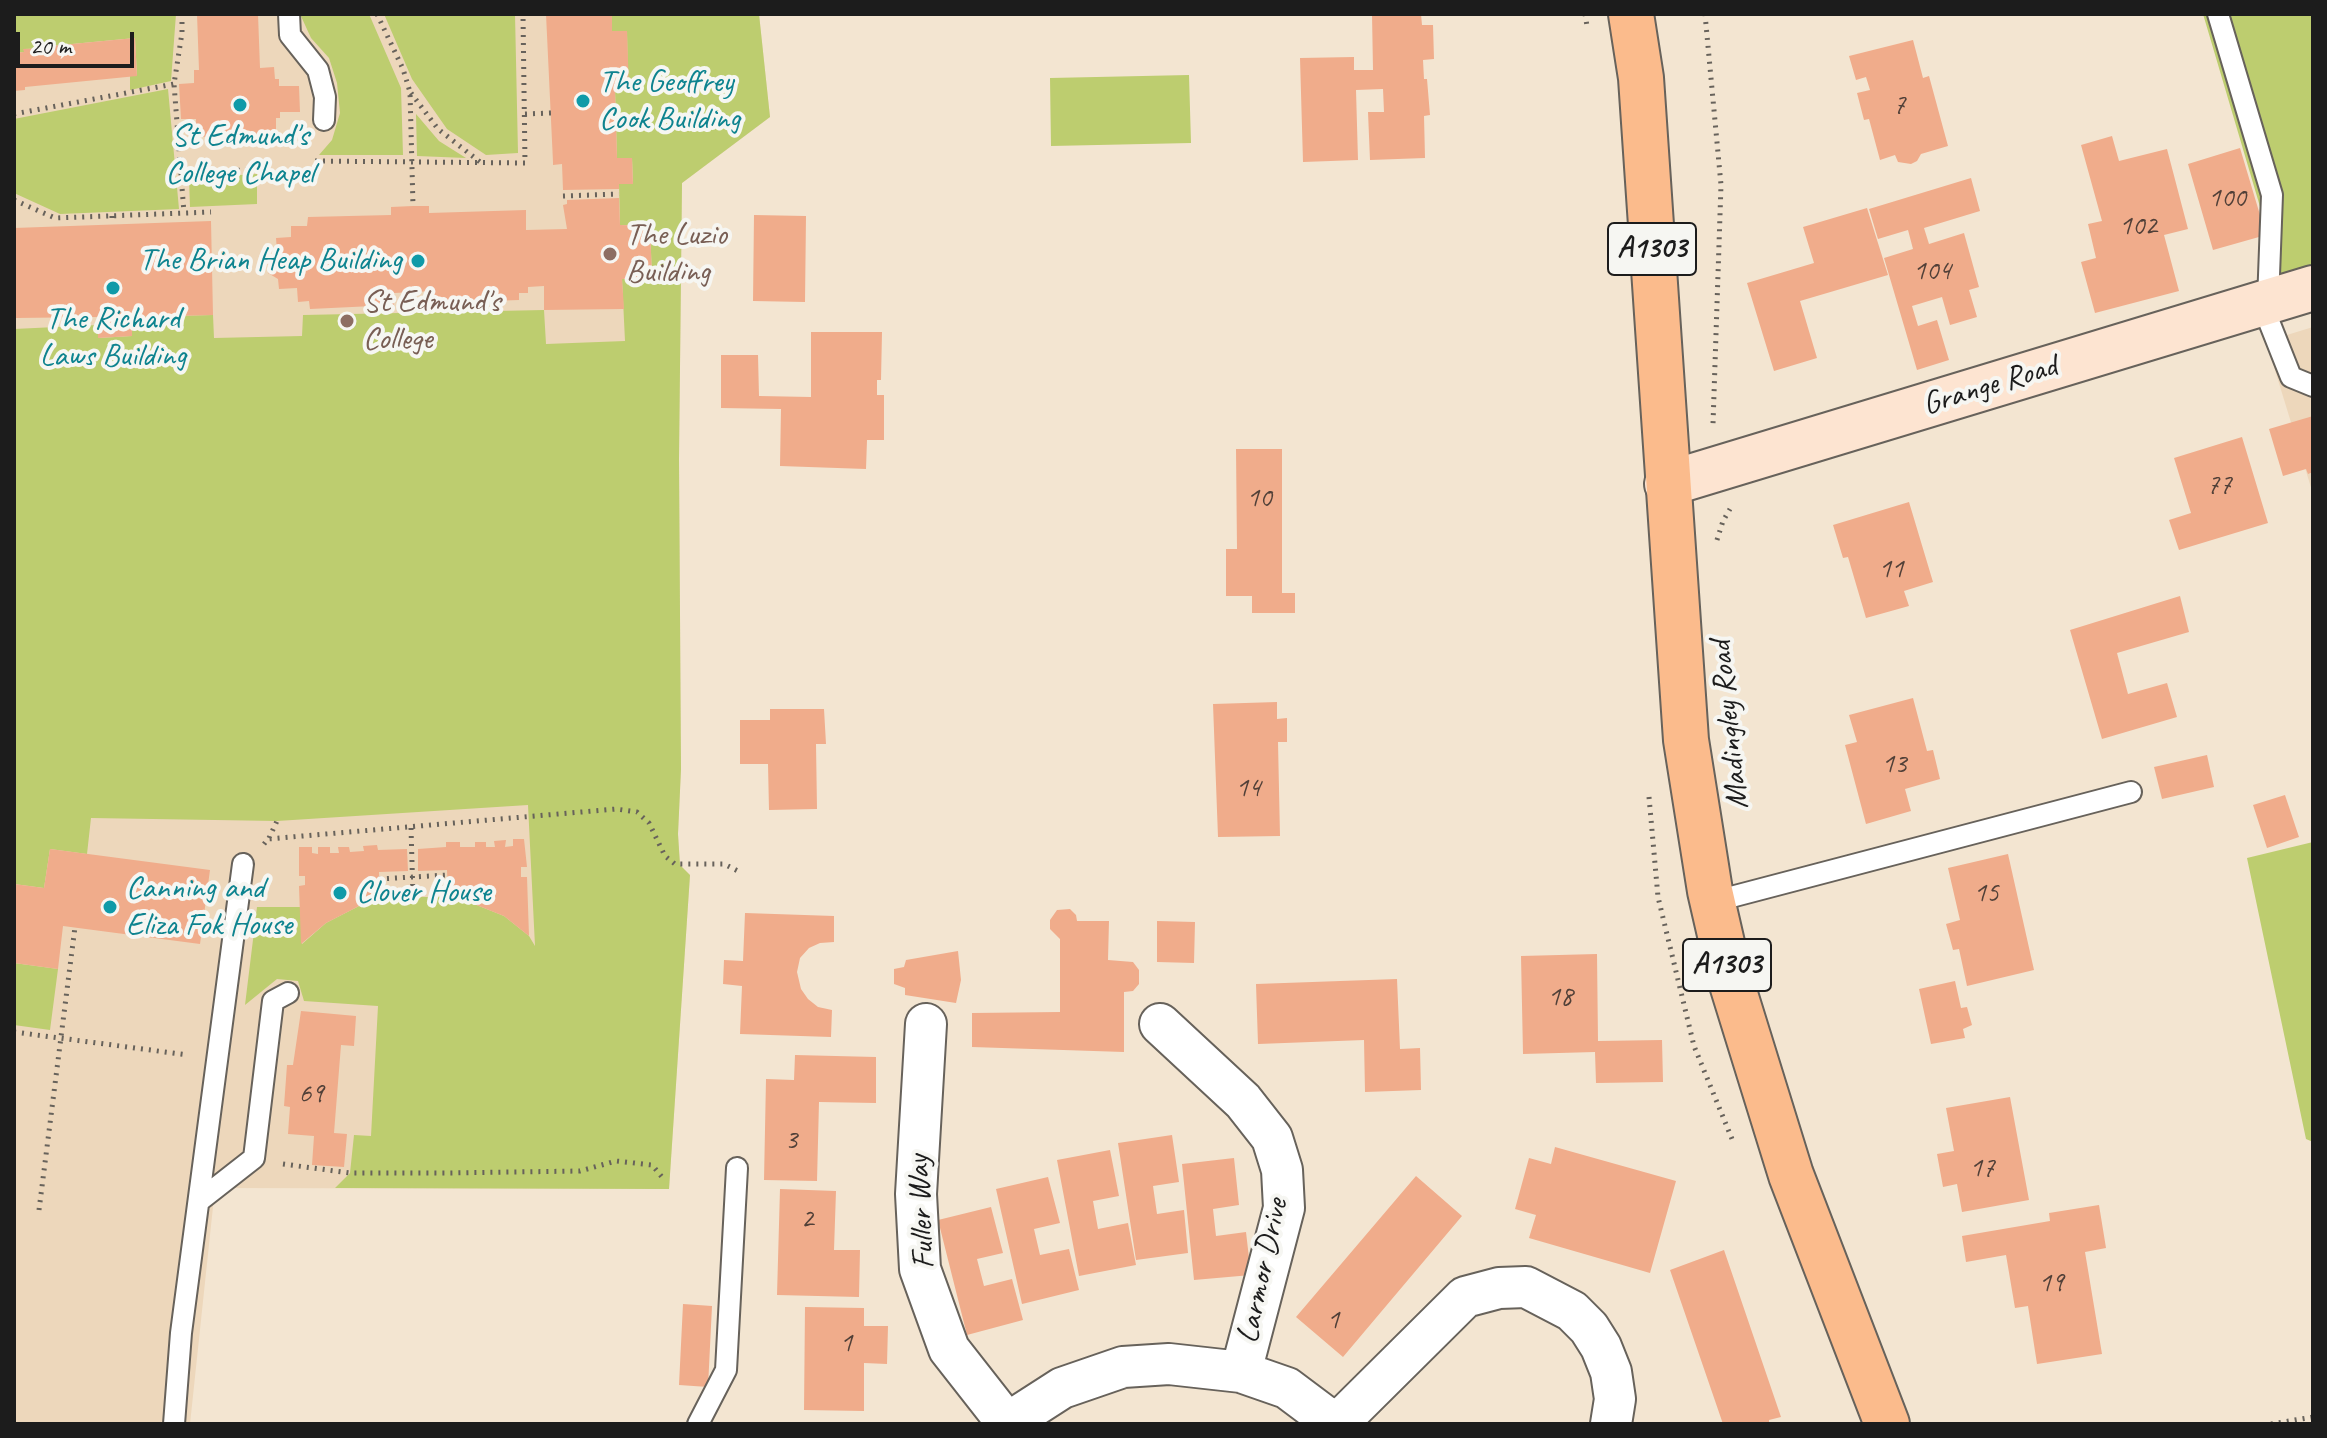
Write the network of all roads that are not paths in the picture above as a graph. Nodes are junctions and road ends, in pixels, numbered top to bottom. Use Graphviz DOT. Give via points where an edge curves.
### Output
graph roads {
  1 [pos="289,14"];
  2 [pos="1631,14"];
  3 [pos="2218,14"];
  4 [pos="324,120"];
  5 [pos="2313,288"];
  6 [pos="2265,303"];
  7 [pos="2313,386"];
  8 [pos="1667,484"];
  9 [pos="2131,792"];
  10 [pos="243,864"];
  11 [pos="1712,902"];
  12 [pos="288,993"];
  13 [pos="926,1024"];
  14 [pos="1160,1024"];
  15 [pos="737,1168"];
  16 [pos="199,1201"];
  17 [pos="1241,1372"];
  18 [pos="1340,1423"];
  19 [pos="174,1424"];
  20 [pos="698,1424"];
  21 [pos="1007,1424"];
  22 [pos="1611,1424"];
  23 [pos="1887,1424"];
  1 -- 4 [label="lane" via="290,35 318,70"];
  2 -- 8 [label="main road, Madingley Road / A1303" via="1641,78"];
  3 -- 6 [label="lane" via="2272,195"];
  5 -- 6 [label="street, Grange Road"];
  6 -- 7 [label="lane" via="2291,377"];
  6 -- 8 [label="street, Grange Road"];
  8 -- 11 [label="main road, Madingley Road / A1303" via="1686,740"];
  9 -- 11 [label="lane"];
  10 -- 16 [label="lane"];
  11 -- 23 [label="main road, Madingley Road / A1303" via="1791,1175"];
  12 -- 16 [label="lane" via="273,1001 254,1158"];
  13 -- 21 [label="street, Fuller Way" via="916,1194 920,1269 949,1349"];
  14 -- 17 [label="street, Larmor Drive" via="1243,1101 1272,1138 1282,1170 1284,1208"];
  15 -- 20 [label="lane" via="726,1370"];
  16 -- 19 [label="lane"];
  17 -- 18 [label="street" via="1287,1388"];
  17 -- 21 [label="street" via="1169,1364 1123,1367 1062,1388"];
  18 -- 22 [label="street" via="1465,1297 1526,1287 1572,1311 1601,1347 1615,1399"];
}
